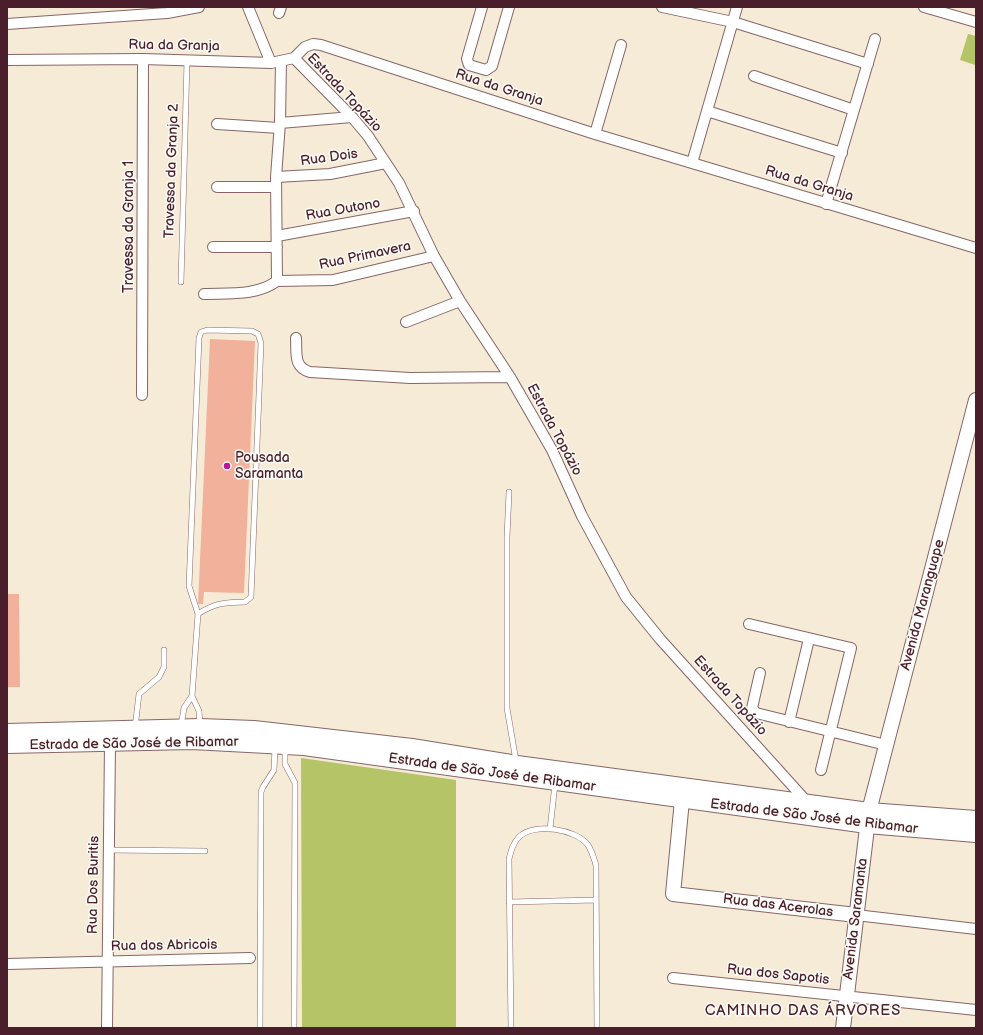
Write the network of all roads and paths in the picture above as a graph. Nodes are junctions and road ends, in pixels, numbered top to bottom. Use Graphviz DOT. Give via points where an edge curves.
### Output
graph roads {
  1 [pos="199,7"];
  2 [pos="248,7"];
  3 [pos="482,7"];
  4 [pos="509,7"];
  5 [pos="662,7"];
  6 [pos="737,7"];
  7 [pos="924,7"];
  8 [pos="733,22"];
  9 [pos="976,22"];
  10 [pos="7,24"];
  11 [pos="875,39"];
  12 [pos="621,45"];
  13 [pos="294,58"];
  14 [pos="143,59"];
  15 [pos="7,60"];
  16 [pos="187,61"];
  17 [pos="276,62"];
  18 [pos="868,64"];
  19 [pos="754,76"];
  20 [pos="854,110"];
  21 [pos="707,111"];
  22 [pos="352,117"];
  23 [pos="217,124"];
  24 [pos="280,126"];
  25 [pos="595,134"];
  26 [pos="842,153"];
  27 [pos="386,163"];
  28 [pos="692,163"];
  29 [pos="276,182"];
  30 [pos="217,187"];
  31 [pos="826,204"];
  32 [pos="414,211"];
  33 [pos="277,236"];
  34 [pos="213,247"];
  35 [pos="277,247"];
  36 [pos="976,248"];
  37 [pos="434,256"];
  38 [pos="277,281"];
  39 [pos="181,282"];
  40 [pos="204,294"];
  41 [pos="460,301"];
  42 [pos="406,322"];
  43 [pos="296,338"];
  44 [pos="510,377"];
  45 [pos="142,395"];
  46 [pos="976,400"];
  47 [pos="509,492"];
  48 [pos="198,614"];
  49 [pos="749,624"];
  50 [pos="809,639"];
  51 [pos="164,650"];
  52 [pos="760,673"];
  53 [pos="192,696"];
  54 [pos="789,722"];
  55 [pos="200,727"];
  56 [pos="180,728"];
  57 [pos="135,729"];
  58 [pos="831,731"];
  59 [pos="7,732"];
  60 [pos="110,743"];
  61 [pos="7,745"];
  62 [pos="280,745"];
  63 [pos="886,745"];
  64 [pos="517,764"];
  65 [pos="821,770"];
  66 [pos="555,783"];
  67 [pos="682,800"];
  68 [pos="808,803"];
  69 [pos="868,818"];
  70 [pos="976,819"];
  71 [pos="550,829"];
  72 [pos="976,834"];
  73 [pos="108,850"];
  74 [pos="205,851"];
  75 [pos="596,900"];
  76 [pos="509,902"];
  77 [pos="856,915"];
  78 [pos="976,930"];
  79 [pos="250,958"];
  80 [pos="107,962"];
  81 [pos="7,964"];
  82 [pos="673,978"];
  83 [pos="846,997"];
  84 [pos="976,1010"];
  85 [pos="107,1028"];
  86 [pos="260,1028"];
  87 [pos="294,1028"];
  88 [pos="511,1028"];
  89 [pos="597,1028"];
  90 [pos="843,1028"];
  1 -- 10 [label="street" via="167,13"];
  2 -- 17 [label="street"];
  3 -- 4 [label="street" via="467,59 469,65 486,70 492,66"];
  5 -- 8 [label="street"];
  6 -- 8 [label="street"];
  7 -- 9 [label="street"];
  8 -- 18 [label="street"];
  8 -- 21 [label="street"];
  11 -- 18 [label="street"];
  12 -- 25 [label="street"];
  13 -- 17 [label="street, Rua da Granja"];
  13 -- 22 [label="street, Estrada Topázio"];
  13 -- 25 [label="street, Rua da Granja" via="305,47 312,44 321,45"];
  14 -- 15 [label="street, Rua da Granja"];
  14 -- 16 [label="street, Rua da Granja"];
  14 -- 45 [label="street, Travessa da Granja 1"];
  16 -- 17 [label="street, Rua da Granja"];
  16 -- 39 [label="lane, Travessa da Granja 2"];
  17 -- 24 [label="street"];
  18 -- 20 [label="street"];
  19 -- 20 [label="street"];
  20 -- 26 [label="street"];
  21 -- 26 [label="street"];
  21 -- 28 [label="street"];
  22 -- 24 [label="street"];
  22 -- 27 [label="street, Estrada Topázio"];
  23 -- 24 [label="street"];
  24 -- 29 [label="street"];
  25 -- 28 [label="street, Rua da Granja"];
  26 -- 31 [label="street"];
  27 -- 29 [label="street, Rua Dois"];
  27 -- 32 [label="street, Estrada Topázio"];
  28 -- 31 [label="street, Rua da Granja"];
  29 -- 30 [label="street, Rua Dois"];
  29 -- 33 [label="street"];
  31 -- 36 [label="street, Rua da Granja"];
  32 -- 33 [label="street, Rua Outono"];
  32 -- 37 [label="street, Estrada Topázio"];
  33 -- 35 [label="street"];
  34 -- 35 [label="street"];
  35 -- 38 [label="street"];
  37 -- 38 [label="street, Rua Primavera" via="333,280"];
  37 -- 41 [label="street, Estrada Topázio"];
  38 -- 40 [label="street" via="259,291"];
  41 -- 42 [label="street"];
  41 -- 44 [label="street, Estrada Topázio"];
  43 -- 44 [label="street" via="298,365 310,372 410,378"];
  44 -- 68 [label="street, Estrada Topázio" via="552,450 582,516 626,598"];
  46 -- 63 [label="street, Avenida Maranguape"];
  47 -- 64 [label="lane" via="507,708"];
  48 -- 48 [label="lane" via="211,606 245,602 251,597 261,343 258,334 252,331 207,330 201,332 199,338 189,586"];
  48 -- 53 [label="lane"];
  49 -- 50 [label="street"];
  50 -- 54 [label="street"];
  50 -- 58 [label="street" via="851,648"];
  51 -- 57 [label="lane" via="164,667 159,677 139,694"];
  52 -- 54 [label="street" via="753,711"];
  53 -- 55 [label="lane" via="199,711"];
  53 -- 56 [label="lane" via="184,708"];
  54 -- 58 [label="street"];
  55 -- 56 [label="main road, Estrada de São José de Ribamar"];
  55 -- 64 [label="main road, Estrada de São José de Ribamar" via="321,735"];
  56 -- 57 [label="main road, Estrada de São José de Ribamar"];
  57 -- 59 [label="main road, Estrada de São José de Ribamar"];
  58 -- 63 [label="street"];
  58 -- 65 [label="street"];
  60 -- 61 [label="main road, Estrada de São José de Ribamar"];
  60 -- 62 [label="main road, Estrada de São José de Ribamar" via="192,741"];
  60 -- 73 [label="street, Rua Dos Buritis"];
  62 -- 66 [label="main road, Estrada de São José de Ribamar"];
  62 -- 86 [label="lane" via="274,770 261,792"];
  62 -- 87 [label="lane" via="285,764 295,783"];
  63 -- 69 [label="street, Avenida Maranguape"];
  64 -- 68 [label="main road, Estrada de São José de Ribamar"];
  66 -- 67 [label="main road, Estrada de São José de Ribamar"];
  66 -- 71 [label="lane"];
  67 -- 69 [label="main road, Estrada de São José de Ribamar"];
  67 -- 77 [label="street, Rua das Acerolas" via="674,894"];
  68 -- 69 [label="main road, Estrada de São José de Ribamar"];
  69 -- 70 [label="main road, Estrada de São José de Ribamar"];
  69 -- 72 [label="main road, Estrada de São José de Ribamar"];
  69 -- 77 [label="street, Avenida Saramanta"];
  71 -- 75 [label="lane" via="567,831 587,844 596,865"];
  71 -- 76 [label="lane" via="530,831 520,836 516,842 509,859"];
  73 -- 74 [label="lane"];
  73 -- 80 [label="street, Rua Dos Buritis"];
  75 -- 76 [label="lane"];
  75 -- 89 [label="lane"];
  76 -- 88 [label="lane"];
  77 -- 78 [label="street, Rua das Acerolas"];
  77 -- 83 [label="street, Avenida Saramanta"];
  79 -- 80 [label="street, Rua dos Abricois"];
  80 -- 81 [label="street, Rua dos Abricois"];
  80 -- 85 [label="street, Rua Dos Buritis"];
  82 -- 83 [label="street, Rua dos Sapotis"];
  83 -- 84 [label="street, Rua dos Sapotis"];
  83 -- 90 [label="street, Avenida Saramanta"];
}
